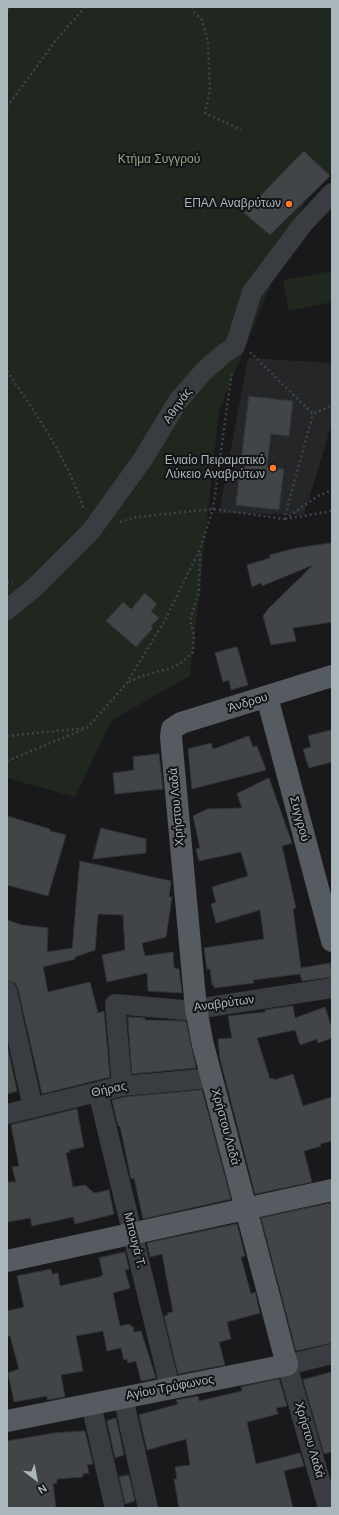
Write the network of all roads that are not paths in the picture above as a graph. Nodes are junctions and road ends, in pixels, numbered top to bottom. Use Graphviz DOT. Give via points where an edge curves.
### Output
graph roads {
  1 [pos="332,193"];
  2 [pos="7,610"];
  3 [pos="332,676"];
  4 [pos="267,697"];
  5 [pos="171,737"];
  6 [pos="332,941"];
  7 [pos="332,988"];
  8 [pos="7,991"];
  9 [pos="196,1009"];
  10 [pos="212,1078"];
  11 [pos="122,1086"];
  12 [pos="98,1092"];
  13 [pos="33,1108"];
  14 [pos="7,1114"];
  15 [pos="332,1190"];
  16 [pos="246,1209"];
  17 [pos="133,1233"];
  18 [pos="7,1261"];
  19 [pos="332,1354"];
  20 [pos="287,1365"];
  21 [pos="170,1388"];
  22 [pos="123,1397"];
  23 [pos="91,1404"];
  24 [pos="7,1421"];
  25 [pos="114,1505"];
  26 [pos="148,1508"];
  27 [pos="328,1508"];
  1 -- 2 [label="street, Αθηνάς" via="303,224 252,292 236,342 204,371 178,401 143,459 92,531 35,587"];
  3 -- 4 [label="main road, Άνδρου"];
  4 -- 5 [label="main road, Άνδρου" via="180,723 172,729"];
  4 -- 6 [label="main road, Συγγρού"];
  5 -- 9 [label="main road, Χρήστου Λαδά"];
  7 -- 9 [label="street, Αναβρύτων"];
  8 -- 13 [label="street"];
  9 -- 10 [label="main road, Χρήστου Λαδά"];
  9 -- 11 [label="street, Αναβρύτων" via="115,1004"];
  10 -- 11 [label="street, Θήρας"];
  10 -- 16 [label="main road, Χρήστου Λαδά"];
  11 -- 12 [label="street, Θήρας"];
  12 -- 13 [label="street, Θήρας"];
  12 -- 17 [label="street, Μπουγά Τ."];
  13 -- 14 [label="street, Θήρας"];
  15 -- 16 [label="main road"];
  16 -- 17 [label="main road"];
  16 -- 20 [label="main road, Χρήστου Λαδά"];
  17 -- 18 [label="main road"];
  17 -- 21 [label="street, Μπουγά Τ."];
  19 -- 20 [label="street, Αγίου Τρύφωνος"];
  20 -- 21 [label="main road, Αγίου Τρύφωνος"];
  20 -- 27 [label="street, Χρήστου Λαδά"];
  21 -- 22 [label="main road, Αγίου Τρύφωνος"];
  22 -- 23 [label="main road, Αγίου Τρύφωνος"];
  22 -- 26 [label="street"];
  23 -- 24 [label="main road, Αγίου Τρύφωνος"];
  23 -- 25 [label="street"];
}
